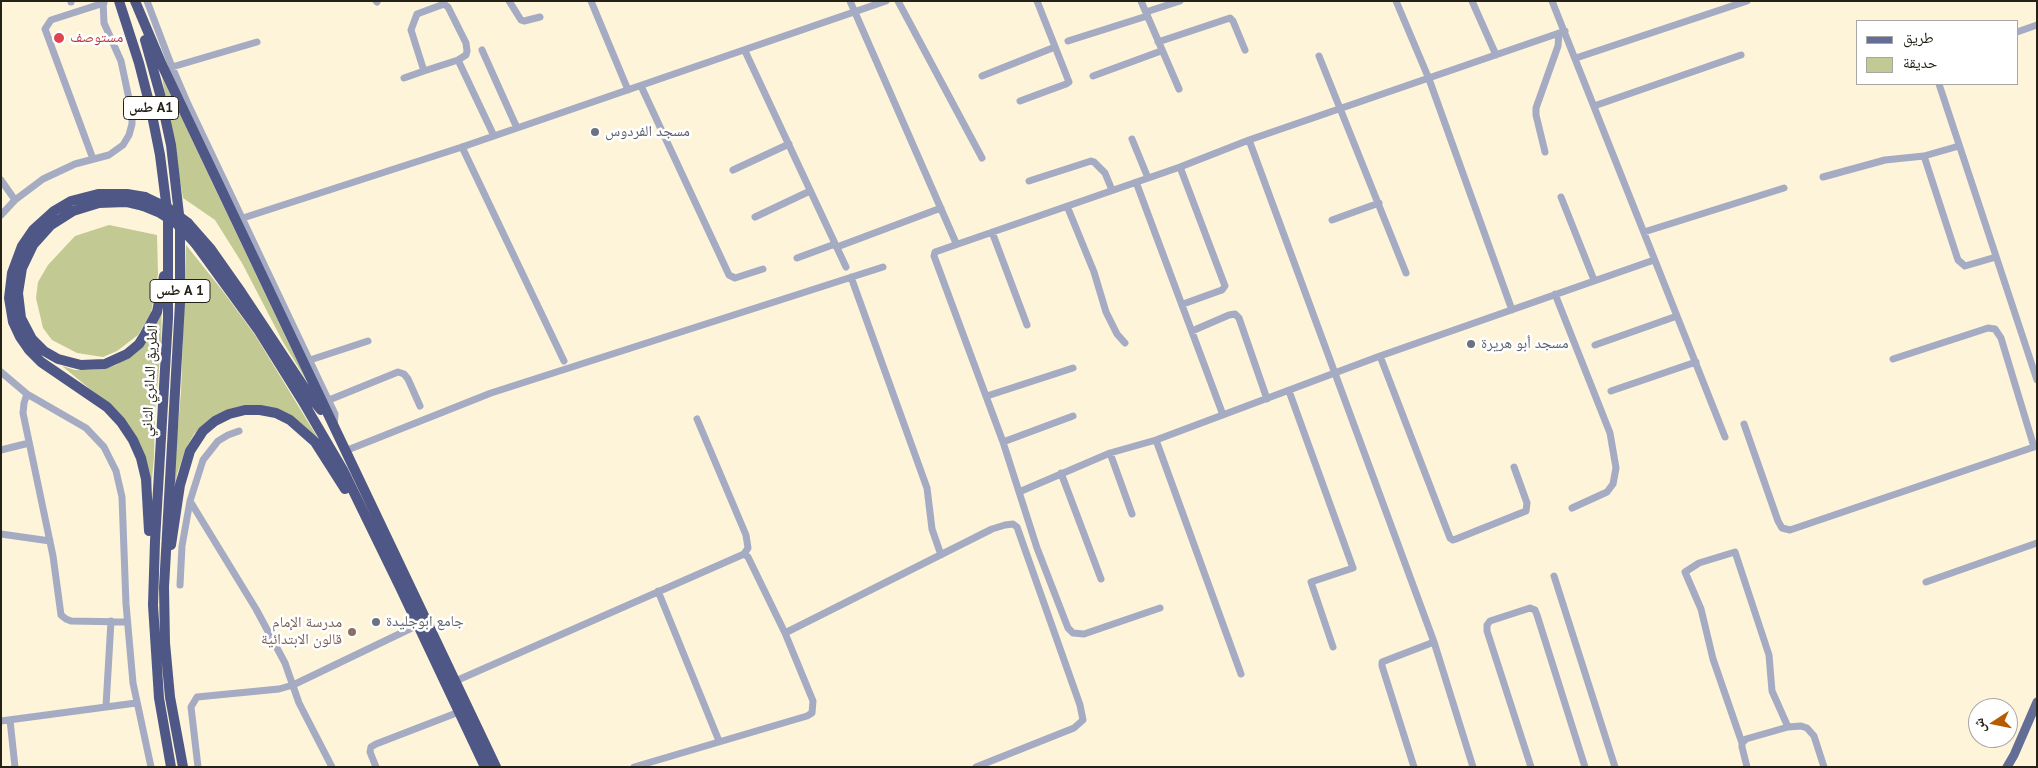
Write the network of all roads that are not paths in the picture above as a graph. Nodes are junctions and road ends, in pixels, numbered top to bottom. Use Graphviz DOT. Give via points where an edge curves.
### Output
graph roads {
  1 [pos="118,1"];
  2 [pos="133,1"];
  3 [pos="147,1"];
  4 [pos="509,1"];
  5 [pos="591,1"];
  6 [pos="850,1"];
  7 [pos="886,1"];
  8 [pos="898,1"];
  9 [pos="1037,1"];
  10 [pos="1141,1"];
  11 [pos="1180,1"];
  12 [pos="1396,1"];
  13 [pos="1472,1"];
  14 [pos="1552,1"];
  15 [pos="1747,1"];
  16 [pos="104,2"];
  17 [pos="854,12"];
  18 [pos="1147,14"];
  19 [pos="540,17"];
  20 [pos="2037,25"];
  21 [pos="1562,32"];
  22 [pos="2018,32"];
  23 [pos="1068,41"];
  24 [pos="257,42"];
  25 [pos="1158,42"];
  26 [pos="1055,47"];
  27 [pos="482,50"];
  28 [pos="1245,50"];
  29 [pos="745,51"];
  30 [pos="1161,51"];
  31 [pos="1741,55"];
  32 [pos="1319,56"];
  33 [pos="1496,56"];
  34 [pos="1576,58"];
  35 [pos="458,60"];
  36 [pos="172,67"];
  37 [pos="424,71"];
  38 [pos="982,76"];
  39 [pos="1092,76"];
  40 [pos="404,78"];
  41 [pos="1429,79"];
  42 [pos="1939,85"];
  43 [pos="641,86"];
  44 [pos="1179,89"];
  45 [pos="628,90"];
  46 [pos="1020,101"];
  47 [pos="1594,106"];
  48 [pos="1342,109"];
  49 [pos="518,128"];
  50 [pos="494,136"];
  51 [pos="1132,139"];
  52 [pos="1248,140"];
  53 [pos="789,144"];
  54 [pos="1960,146"];
  55 [pos="462,147"];
  56 [pos="1545,152"];
  57 [pos="1924,156"];
  58 [pos="982,158"];
  59 [pos="93,160"];
  60 [pos="1180,167"];
  61 [pos="733,170"];
  62 [pos="1823,177"];
  63 [pos="1148,178"];
  64 [pos="1,180"];
  65 [pos="1029,181"];
  66 [pos="1136,182"];
  67 [pos="1784,188"];
  68 [pos="1112,190"];
  69 [pos="810,191"];
  70 [pos="1562,197"];
  71 [pos="15,200"];
  72 [pos="144,202"];
  73 [pos="1379,203"];
  74 [pos="1066,206"];
  75 [pos="941,208"];
  76 [pos="2,214"];
  77 [pos="756,217"];
  78 [pos="168,218"];
  79 [pos="243,218"];
  80 [pos="1332,220"];
  81 [pos="992,232"];
  82 [pos="1644,232"];
  83 [pos="169,238"];
  84 [pos="956,243"];
  85 [pos="836,246"];
  86 [pos="1996,257"];
  87 [pos="796,258"];
  88 [pos="1654,260"];
  89 [pos="846,267"];
  90 [pos="883,267"];
  91 [pos="763,269"];
  92 [pos="1406,273"];
  93 [pos="851,277"];
  94 [pos="1594,280"];
  95 [pos="1555,294"];
  96 [pos="1183,304"];
  97 [pos="1512,310"];
  98 [pos="1677,316"];
  99 [pos="1027,325"];
  100 [pos="1192,331"];
  101 [pos="368,341"];
  102 [pos="1125,342"];
  103 [pos="1595,346"];
  104 [pos="1380,356"];
  105 [pos="1892,359"];
  106 [pos="310,360"];
  107 [pos="564,361"];
  108 [pos="1696,362"];
  109 [pos="1073,368"];
  110 [pos="1,372"];
  111 [pos="1334,374"];
  112 [pos="2037,380"];
  113 [pos="1289,391"];
  114 [pos="1611,391"];
  115 [pos="28,394"];
  116 [pos="987,396"];
  117 [pos="1267,399"];
  118 [pos="329,400"];
  119 [pos="420,406"];
  120 [pos="328,415"];
  121 [pos="1073,416"];
  122 [pos="1223,416"];
  123 [pos="697,419"];
  124 [pos="1744,424"];
  125 [pos="334,428"];
  126 [pos="239,431"];
  127 [pos="1725,437"];
  128 [pos="1156,440"];
  129 [pos="29,442"];
  130 [pos="1003,442"];
  131 [pos="2035,446"];
  132 [pos="1,450"];
  133 [pos="345,451"];
  134 [pos="1110,453"];
  135 [pos="1514,467"];
  136 [pos="1061,473"];
  137 [pos="1019,492"];
  138 [pos="190,501"];
  139 [pos="1572,508"];
  140 [pos="1132,514"];
  141 [pos="1,534"];
  142 [pos="50,541"];
  143 [pos="2037,543"];
  144 [pos="380,544"];
  145 [pos="744,554"];
  146 [pos="941,555"];
  147 [pos="1554,576"];
  148 [pos="1101,579"];
  149 [pos="1926,582"];
  150 [pos="158,585"];
  151 [pos="180,585"];
  152 [pos="658,591"];
  153 [pos="1160,608"];
  154 [pos="111,622"];
  155 [pos="127,622"];
  156 [pos="418,625"];
  157 [pos="785,633"];
  158 [pos="1434,642"];
  159 [pos="1333,647"];
  160 [pos="1241,674"];
  161 [pos="451,683"];
  162 [pos="293,685"];
  163 [pos="2037,702"];
  164 [pos="136,703"];
  165 [pos="106,706"];
  166 [pos="459,712"];
  167 [pos="10,720"];
  168 [pos="1,721"];
  169 [pos="1788,727"];
  170 [pos="719,741"];
  171 [pos="1742,743"];
  172 [pos="15,767"];
  173 [pos="151,767"];
  174 [pos="171,767"];
  175 [pos="183,767"];
  176 [pos="198,767"];
  177 [pos="332,767"];
  178 [pos="376,767"];
  179 [pos="486,767"];
  180 [pos="496,767"];
  181 [pos="634,767"];
  182 [pos="976,767"];
  183 [pos="1414,767"];
  184 [pos="1473,767"];
  185 [pos="1531,767"];
  186 [pos="1586,767"];
  187 [pos="1615,767"];
  188 [pos="1747,767"];
  189 [pos="1824,767"];
  190 [pos="2007,767"];
  1 -- 78 [label="highway, الطريق الدائري الثاني / طس A1" via="151,110"];
  2 -- 120 [label="highway"];
  2 -- 150 [label="highway, الطريق الدائري الثاني / طس A 1" via="166,119 180,224 180,303"];
  3 -- 36 [label="street"];
  4 -- 19 [label="street" via="521,20"];
  5 -- 45 [label="street"];
  6 -- 17 [label="street"];
  7 -- 17 [label="street"];
  8 -- 58 [label="street"];
  9 -- 26 [label="street"];
  10 -- 18 [label="street"];
  11 -- 18 [label="street"];
  12 -- 41 [label="street"];
  13 -- 33 [label="street"];
  14 -- 21 [label="street"];
  15 -- 34 [label="street"];
  16 -- 59 [label="street" via="104,23 121,61 132,118 129,135 123,145 109,155"];
  16 -- 59 [label="street" via="51,20 45,29"];
  17 -- 29 [label="street"];
  17 -- 75 [label="street"];
  18 -- 23 [label="street"];
  18 -- 25 [label="street"];
  20 -- 22 [label="street"];
  21 -- 33 [label="street"];
  21 -- 34 [label="street"];
  21 -- 56 [label="street" via="1536,108"];
  24 -- 36 [label="street"];
  25 -- 28 [label="street" via="1230,18"];
  25 -- 30 [label="street"];
  26 -- 38 [label="street"];
  26 -- 46 [label="street" via="1069,82"];
  27 -- 49 [label="street"];
  29 -- 43 [label="street"];
  29 -- 53 [label="street"];
  30 -- 39 [label="street"];
  30 -- 44 [label="street"];
  31 -- 47 [label="street"];
  32 -- 48 [label="street"];
  33 -- 41 [label="street"];
  34 -- 47 [label="street"];
  35 -- 37 [label="street"];
  35 -- 37 [label="street" via="466,55 466,44 448,7 441,4 417,14 411,30"];
  35 -- 50 [label="street"];
  36 -- 79 [label="street"];
  37 -- 40 [label="street"];
  41 -- 48 [label="street"];
  41 -- 97 [label="street"];
  42 -- 54 [label="street"];
  43 -- 45 [label="street"];
  43 -- 91 [label="street" via="729,275 735,278"];
  45 -- 49 [label="street"];
  47 -- 82 [label="street"];
  48 -- 52 [label="street"];
  48 -- 73 [label="street"];
  49 -- 50 [label="street"];
  50 -- 55 [label="street"];
  51 -- 63 [label="street"];
  52 -- 60 [label="street"];
  52 -- 111 [label="street"];
  53 -- 61 [label="street"];
  53 -- 69 [label="street"];
  54 -- 57 [label="street"];
  54 -- 86 [label="street"];
  55 -- 79 [label="street"];
  55 -- 107 [label="street"];
  57 -- 62 [label="street" via="1885,160"];
  57 -- 86 [label="street" via="1958,260 1965,266"];
  59 -- 71 [label="street" via="53,173"];
  60 -- 63 [label="street"];
  60 -- 96 [label="street" via="1225,286"];
  63 -- 66 [label="street"];
  64 -- 71 [label="street"];
  65 -- 68 [label="street" via="1090,161 1105,172"];
  66 -- 68 [label="street"];
  66 -- 96 [label="street"];
  67 -- 82 [label="street"];
  68 -- 74 [label="street"];
  69 -- 77 [label="street"];
  69 -- 85 [label="street"];
  70 -- 94 [label="street"];
  71 -- 76 [label="street"];
  72 -- 83 [label="highway" via="90,205 58,220 38,238 22,268 18,293 21,318 32,339 58,359 81,366 105,364 127,354 139,344 157,312"];
  72 -- 120 [label="highway, bridge" via="168,208 188,223 210,248 312,398"];
  72 -- 144 [label="highway, bridge" via="183,229 259,331 343,470"];
  72 -- 150 [label="highway" via="127,194 98,194 54,211 22,246 12,272 9,298 13,322 29,350 107,408 135,444 146,479 149,556"];
  73 -- 80 [label="street"];
  73 -- 92 [label="street"];
  74 -- 81 [label="street"];
  74 -- 102 [label="street" via="1094,272 1110,322"];
  75 -- 84 [label="street"];
  75 -- 85 [label="street"];
  78 -- 83 [label="highway, الطريق الدائري الثاني / طس A 1"];
  79 -- 106 [label="street"];
  81 -- 84 [label="street"];
  81 -- 99 [label="street"];
  82 -- 88 [label="street"];
  83 -- 150 [label="highway, الطريق الدائري الثاني / طس A 1"];
  84 -- 116 [label="street" via="939,249 934,256"];
  85 -- 87 [label="street"];
  85 -- 89 [label="street"];
  86 -- 112 [label="street"];
  88 -- 94 [label="street"];
  88 -- 98 [label="street"];
  90 -- 93 [label="street"];
  93 -- 133 [label="street" via="491,392"];
  93 -- 146 [label="street" via="927,488 932,529"];
  94 -- 95 [label="street"];
  95 -- 97 [label="street"];
  95 -- 139 [label="street" via="1610,433 1616,468 1613,484 1607,492"];
  96 -- 100 [label="street"];
  97 -- 104 [label="street"];
  98 -- 103 [label="street"];
  98 -- 108 [label="street"];
  100 -- 117 [label="street" via="1235,314"];
  100 -- 122 [label="street"];
  101 -- 106 [label="street"];
  104 -- 111 [label="street"];
  104 -- 135 [label="street" via="1450,538 1453,540 1526,511"];
  105 -- 131 [label="street" via="1995,328"];
  106 -- 118 [label="street"];
  108 -- 114 [label="street"];
  108 -- 127 [label="street"];
  109 -- 116 [label="street"];
  110 -- 115 [label="street"];
  111 -- 113 [label="street"];
  111 -- 158 [label="street"];
  113 -- 117 [label="street"];
  113 -- 159 [label="street" via="1352,568 1311,582"];
  115 -- 129 [label="street" via="23,413"];
  115 -- 155 [label="street" via="86,428 113,463 122,497"];
  116 -- 130 [label="street"];
  117 -- 122 [label="street"];
  118 -- 119 [label="street" via="398,372 408,379"];
  118 -- 125 [label="street" via="336,414"];
  120 -- 125 [label="highway"];
  121 -- 130 [label="street"];
  122 -- 128 [label="street"];
  123 -- 145 [label="street" via="746,535 748,548"];
  124 -- 131 [label="street" via="1778,521 1782,528 1790,530"];
  125 -- 133 [label="highway"];
  126 -- 138 [label="street" via="218,441 203,460"];
  128 -- 134 [label="street"];
  128 -- 160 [label="street"];
  129 -- 132 [label="street"];
  129 -- 142 [label="street"];
  130 -- 137 [label="street"];
  133 -- 161 [label="highway"];
  134 -- 136 [label="street"];
  134 -- 140 [label="street"];
  136 -- 137 [label="street"];
  136 -- 148 [label="street"];
  137 -- 153 [label="street" via="1068,628 1073,634 1084,634"];
  138 -- 151 [label="street" via="182,546"];
  138 -- 162 [label="street" via="256,610 285,663"];
  141 -- 142 [label="street"];
  142 -- 154 [label="street" via="61,615 68,620"];
  143 -- 149 [label="street"];
  144 -- 150 [label="highway" via="368,531 325,455 309,436 290,420 276,414 252,410 237,412 209,426 190,451 180,485 170,560"];
  144 -- 156 [label="highway"];
  145 -- 152 [label="street"];
  145 -- 157 [label="street"];
  146 -- 157 [label="street"];
  146 -- 182 [label="street" via="992,529 1013,524 1017,527 1083,714 1074,728"];
  147 -- 187 [label="street"];
  150 -- 174 [label="highway, الطريق الدائري الثاني / طس A 1" via="156,667"];
  150 -- 175 [label="highway, الطريق الدائري الثاني / طس A 1" via="170,697"];
  152 -- 161 [label="street"];
  152 -- 170 [label="street"];
  154 -- 155 [label="street"];
  154 -- 165 [label="street"];
  155 -- 164 [label="street"];
  156 -- 161 [label="highway"];
  156 -- 162 [label="street"];
  157 -- 170 [label="street" via="813,701 812,713"];
  158 -- 183 [label="street" via="1382,662"];
  158 -- 184 [label="street"];
  161 -- 166 [label="highway"];
  161 -- 180 [label="highway"];
  162 -- 176 [label="street" via="197,697 191,707"];
  162 -- 177 [label="street"];
  163 -- 190 [label="main road"];
  164 -- 165 [label="street"];
  164 -- 173 [label="street"];
  165 -- 167 [label="street"];
  166 -- 178 [label="street" via="371,747"];
  166 -- 179 [label="highway"];
  167 -- 168 [label="street"];
  167 -- 172 [label="street"];
  169 -- 171 [label="street"];
  169 -- 171 [label="street" via="1772,691 1769,655 1735,552 1699,563 1685,572 1701,609"];
  169 -- 189 [label="street" via="1801,726 1811,731"];
  170 -- 181 [label="street"];
  171 -- 188 [label="street"];
  185 -- 186 [label="street" via="1487,631 1490,621 1530,608 1537,614"];
}
